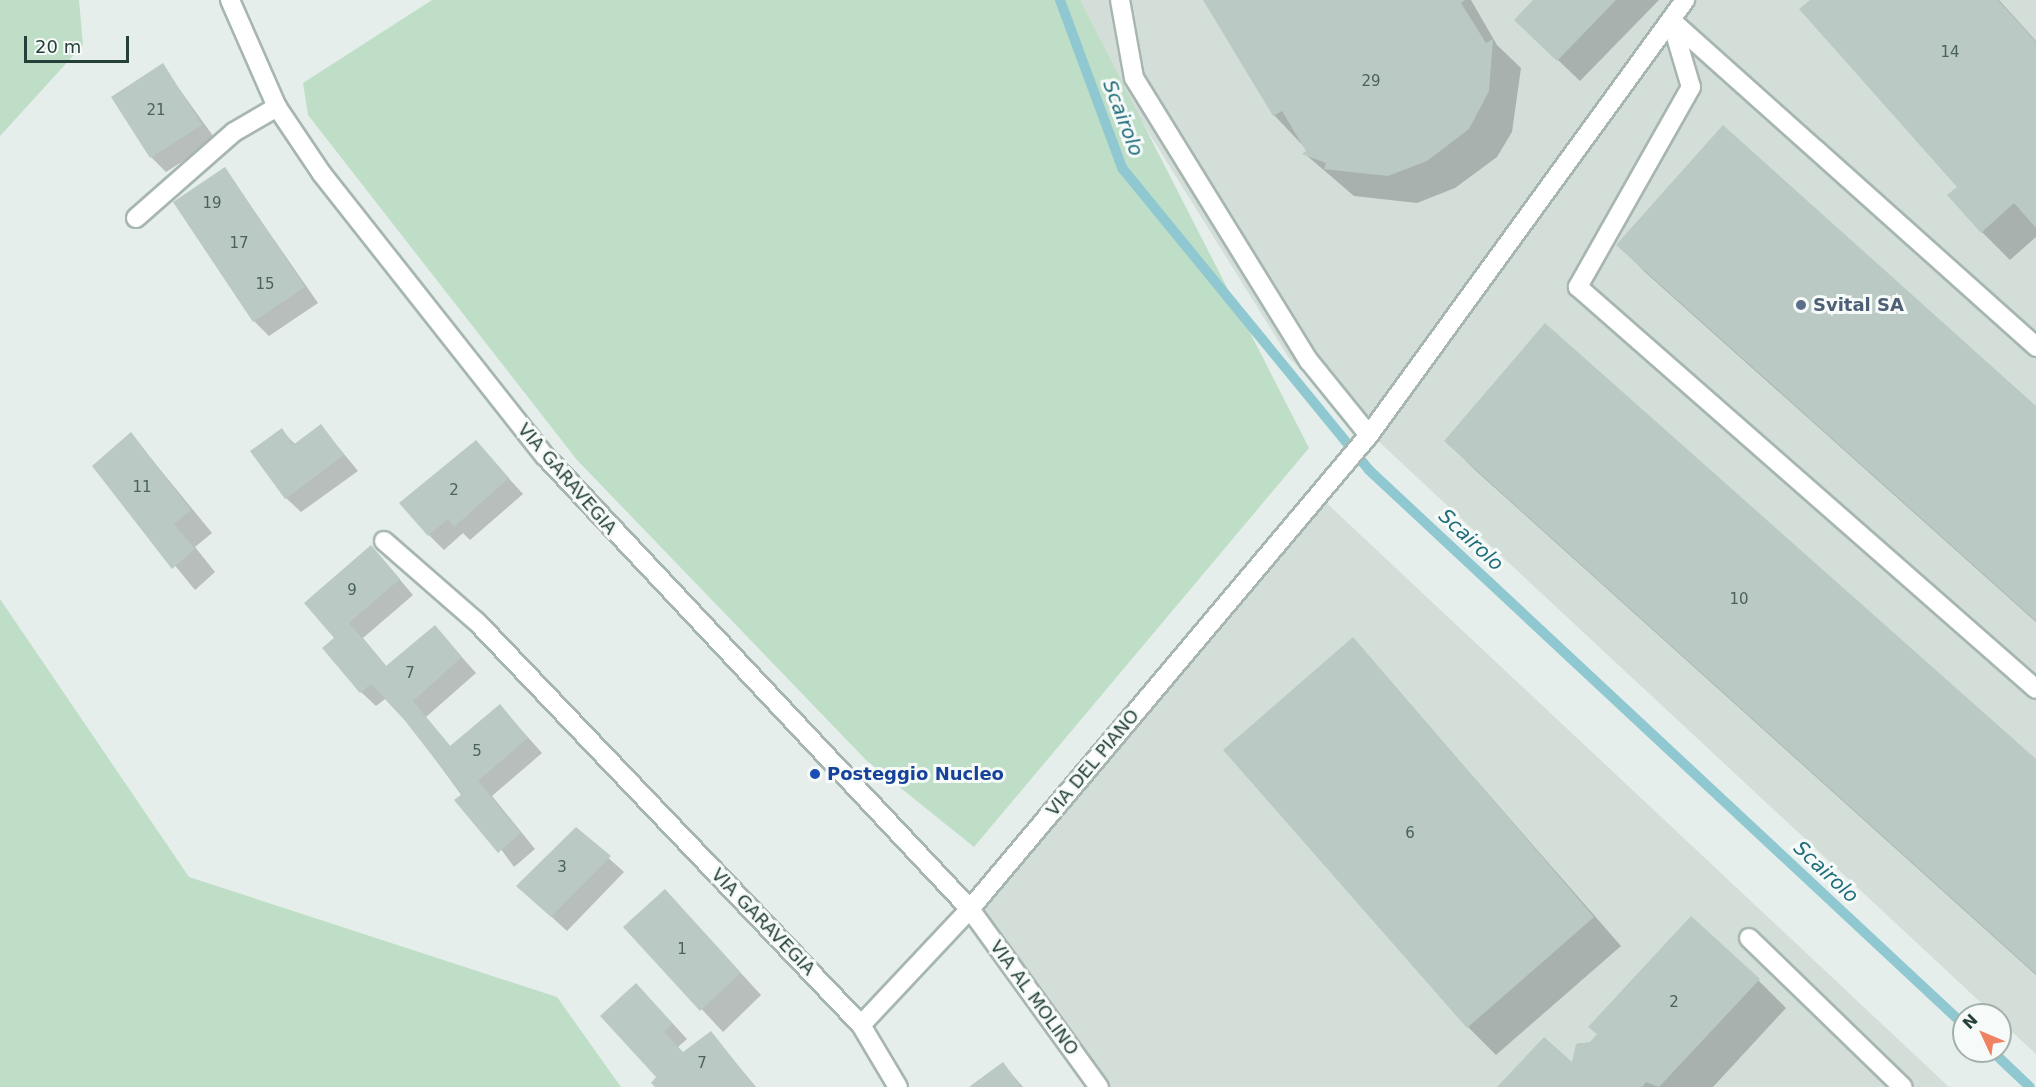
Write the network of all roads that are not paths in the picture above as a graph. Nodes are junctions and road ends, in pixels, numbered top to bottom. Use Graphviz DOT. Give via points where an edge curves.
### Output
graph roads {
  1 [pos="230,0"];
  2 [pos="1120,0"];
  3 [pos="1685,0"];
  4 [pos="1671,20"];
  5 [pos="277,107"];
  6 [pos="136,218"];
  7 [pos="2036,347"];
  8 [pos="1369,435"];
  9 [pos="384,541"];
  10 [pos="2036,689"];
  11 [pos="970,909"];
  12 [pos="1749,938"];
  13 [pos="861,1025"];
  14 [pos="898,1087"];
  15 [pos="1099,1087"];
  16 [pos="1903,1087"];
  1 -- 5 [label="street, VIA GARAVEGIA"];
  2 -- 8 [label="street" via="1134,78 1309,361"];
  3 -- 4 [label="street, VIA DEL PIANO"];
  4 -- 7 [label="street"];
  4 -- 8 [label="street, VIA DEL PIANO"];
  4 -- 10 [label="street" via="1690,87 1578,287"];
  5 -- 6 [label="street" via="234,132"];
  5 -- 11 [label="street, VIA GARAVEGIA" via="322,174 589,507"];
  8 -- 11 [label="street, VIA DEL PIANO"];
  9 -- 13 [label="street, VIA GARAVEGIA" via="477,622"];
  11 -- 13 [label="street, VIA DEL PIANO"];
  11 -- 15 [label="street, VIA AL MOLINO"];
  12 -- 16 [label="street"];
  13 -- 14 [label="street, VIA GARAVEGIA"];
}
